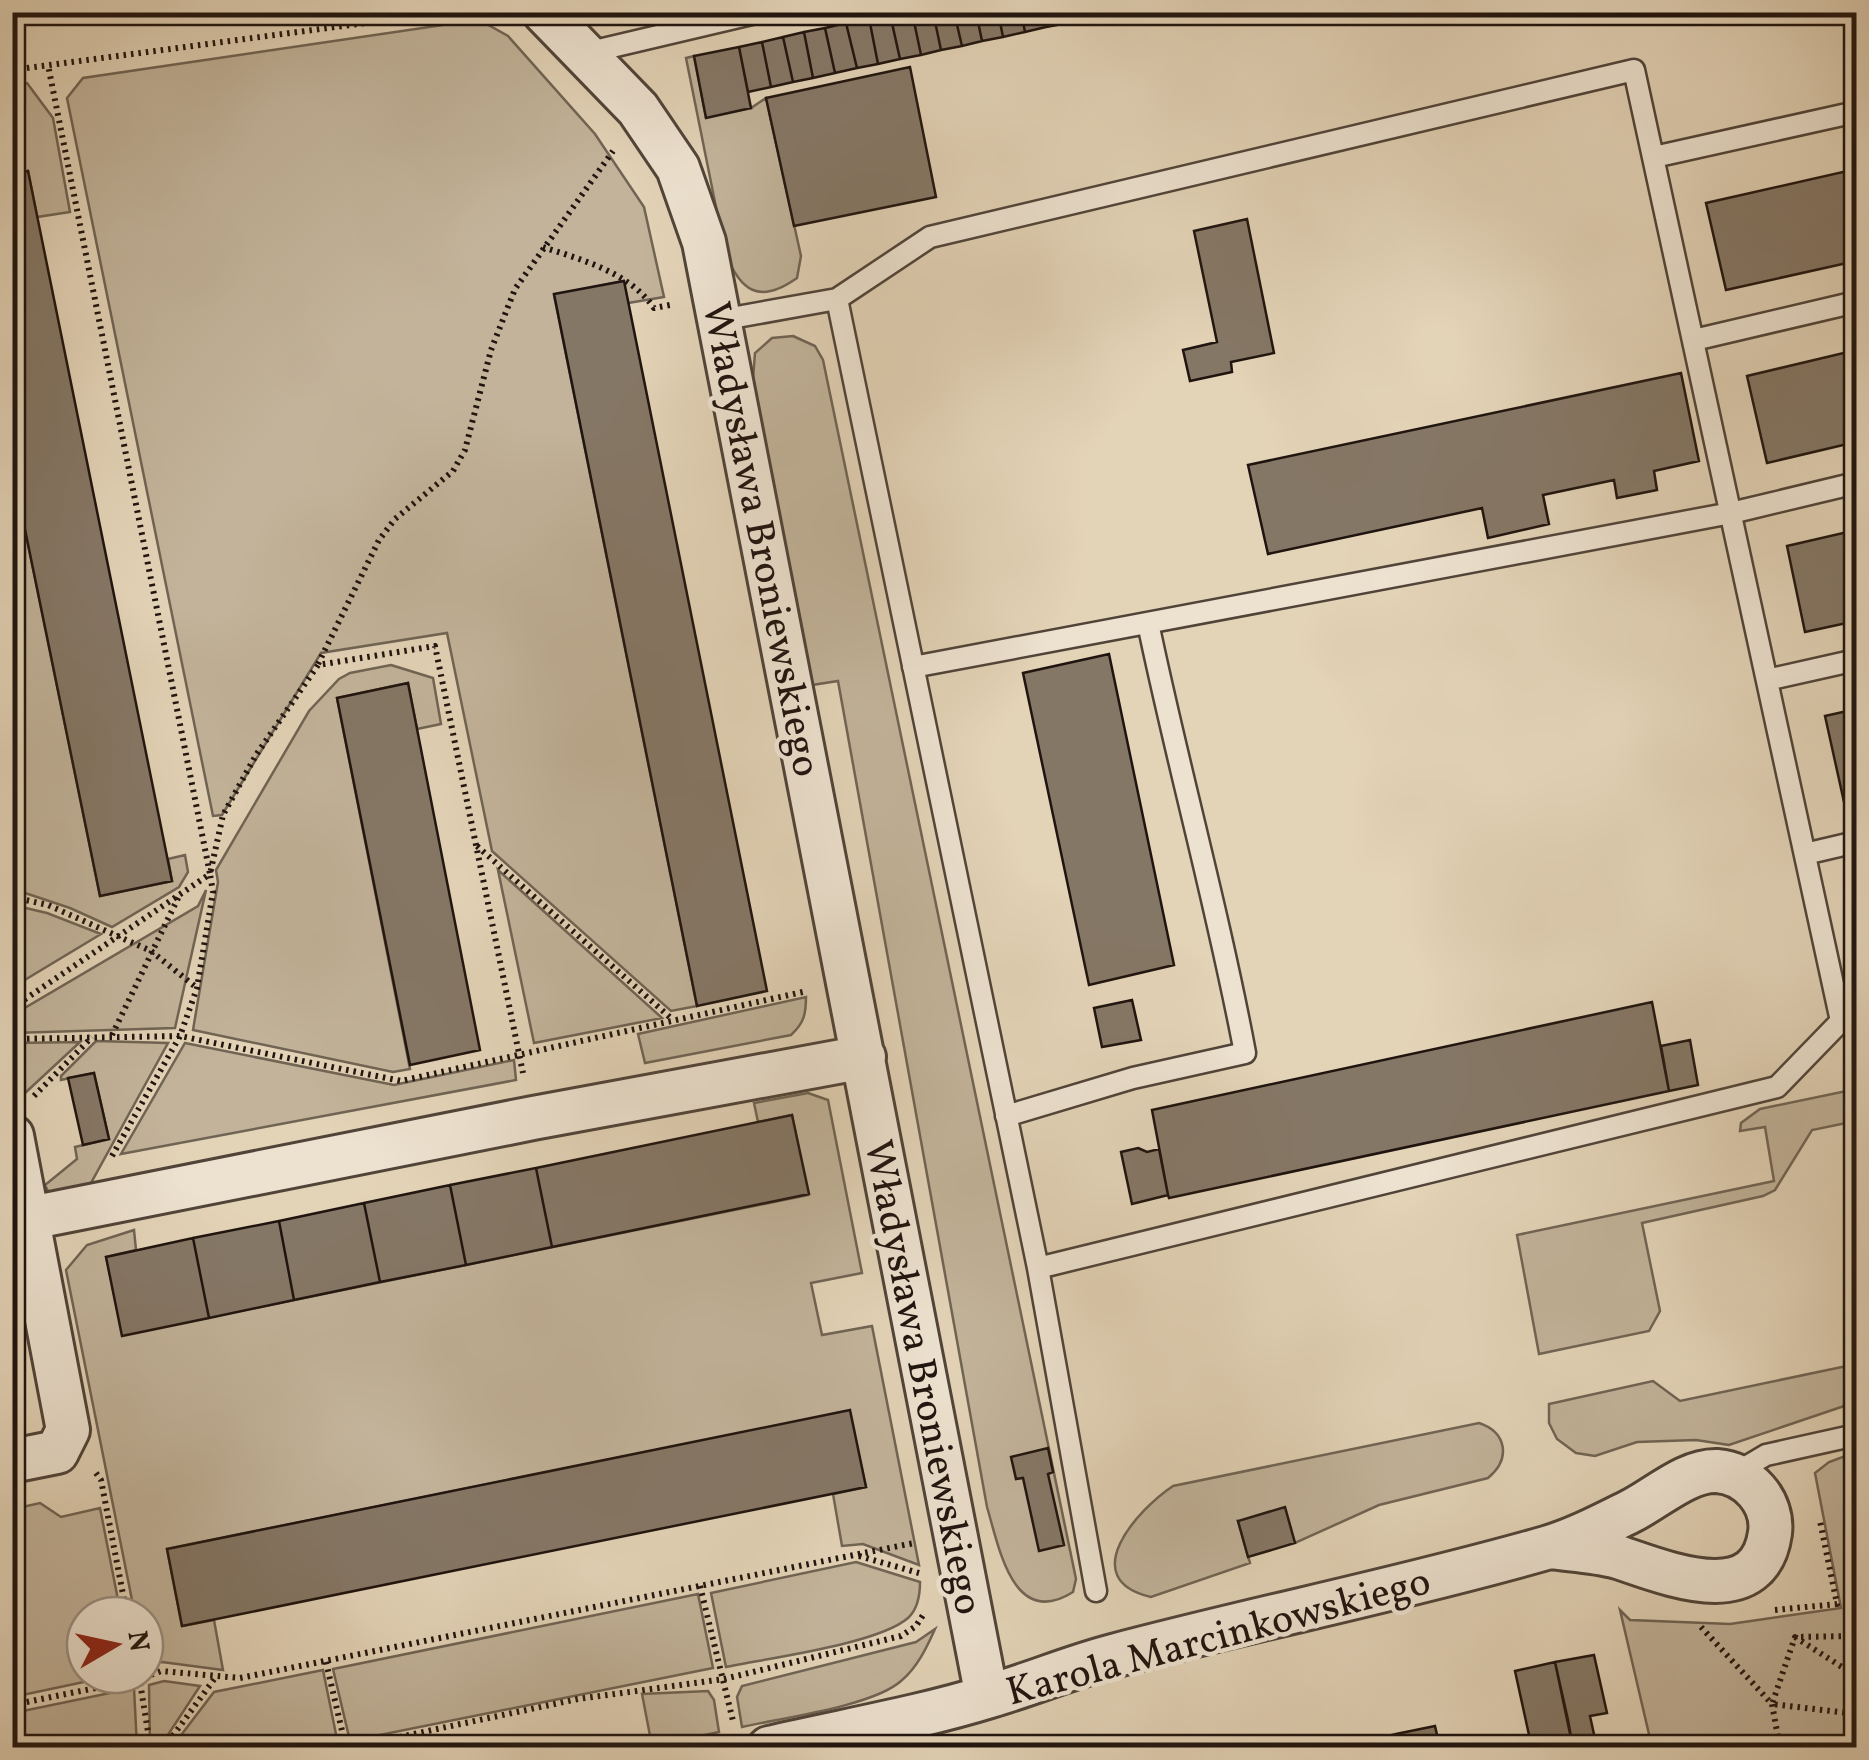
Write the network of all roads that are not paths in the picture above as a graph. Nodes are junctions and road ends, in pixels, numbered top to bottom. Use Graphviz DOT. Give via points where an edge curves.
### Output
graph roads {
  1 [pos="544,12"];
  2 [pos="760,12"];
  3 [pos="586,54"];
  4 [pos="1856,112"];
  5 [pos="1654,156"];
  6 [pos="837,299"];
  7 [pos="1856,302"];
  8 [pos="720,320"];
  9 [pos="1694,340"];
  10 [pos="1856,483"];
  11 [pos="1731,513"];
  12 [pos="1148,623"];
  13 [pos="1856,660"];
  14 [pos="913,668"];
  15 [pos="1767,680"];
  16 [pos="1856,842"];
  17 [pos="1805,854"];
  18 [pos="1849,1019"];
  19 [pos="864,1057"];
  20 [pos="1006,1116"];
  21 [pos="19,1120"];
  22 [pos="30,1218"];
  23 [pos="1038,1268"];
  24 [pos="1856,1434"];
  25 [pos="12,1461"];
  26 [pos="1734,1474"];
  27 [pos="1550,1547"];
  28 [pos="1096,1592"];
  29 [pos="987,1697"];
  30 [pos="752,1739"];
  1 -- 3 [label="street, Władysława Broniewskiego"];
  2 -- 3 [label="lane"];
  3 -- 8 [label="street, Władysława Broniewskiego" via="638,108 678,168 704,242"];
  4 -- 5 [label="lane"];
  5 -- 6 [label="lane" via="1634,70 930,237"];
  5 -- 9 [label="lane"];
  6 -- 8 [label="lane"];
  6 -- 14 [label="lane"];
  7 -- 9 [label="lane"];
  8 -- 19 [label="street, Władysława Broniewskiego"];
  9 -- 11 [label="lane"];
  10 -- 11 [label="lane"];
  11 -- 12 [label="lane"];
  11 -- 15 [label="lane"];
  12 -- 14 [label="lane"];
  12 -- 20 [label="lane" via="1245,1053"];
  13 -- 15 [label="lane"];
  14 -- 20 [label="lane"];
  15 -- 17 [label="lane"];
  16 -- 17 [label="lane"];
  17 -- 18 [label="lane"];
  18 -- 23 [label="lane" via="1776,1087"];
  19 -- 22 [label="street"];
  19 -- 29 [label="street, Władysława Broniewskiego" via="940,1538"];
  20 -- 23 [label="lane"];
  21 -- 22 [label="street"];
  22 -- 25 [label="street" via="68,1430 57,1452"];
  23 -- 28 [label="lane"];
  24 -- 26 [label="lane" via="1766,1456"];
  26 -- 27 [label="street" via="1698,1474"];
  26 -- 27 [label="street" via="1761,1496 1768,1512 1770,1529 1746,1574 1707,1581"];
  27 -- 29 [label="street, Karola Marcinkowskiego" via="1108,1657"];
  29 -- 30 [label="street, Karola Marcinkowskiego"];
}
